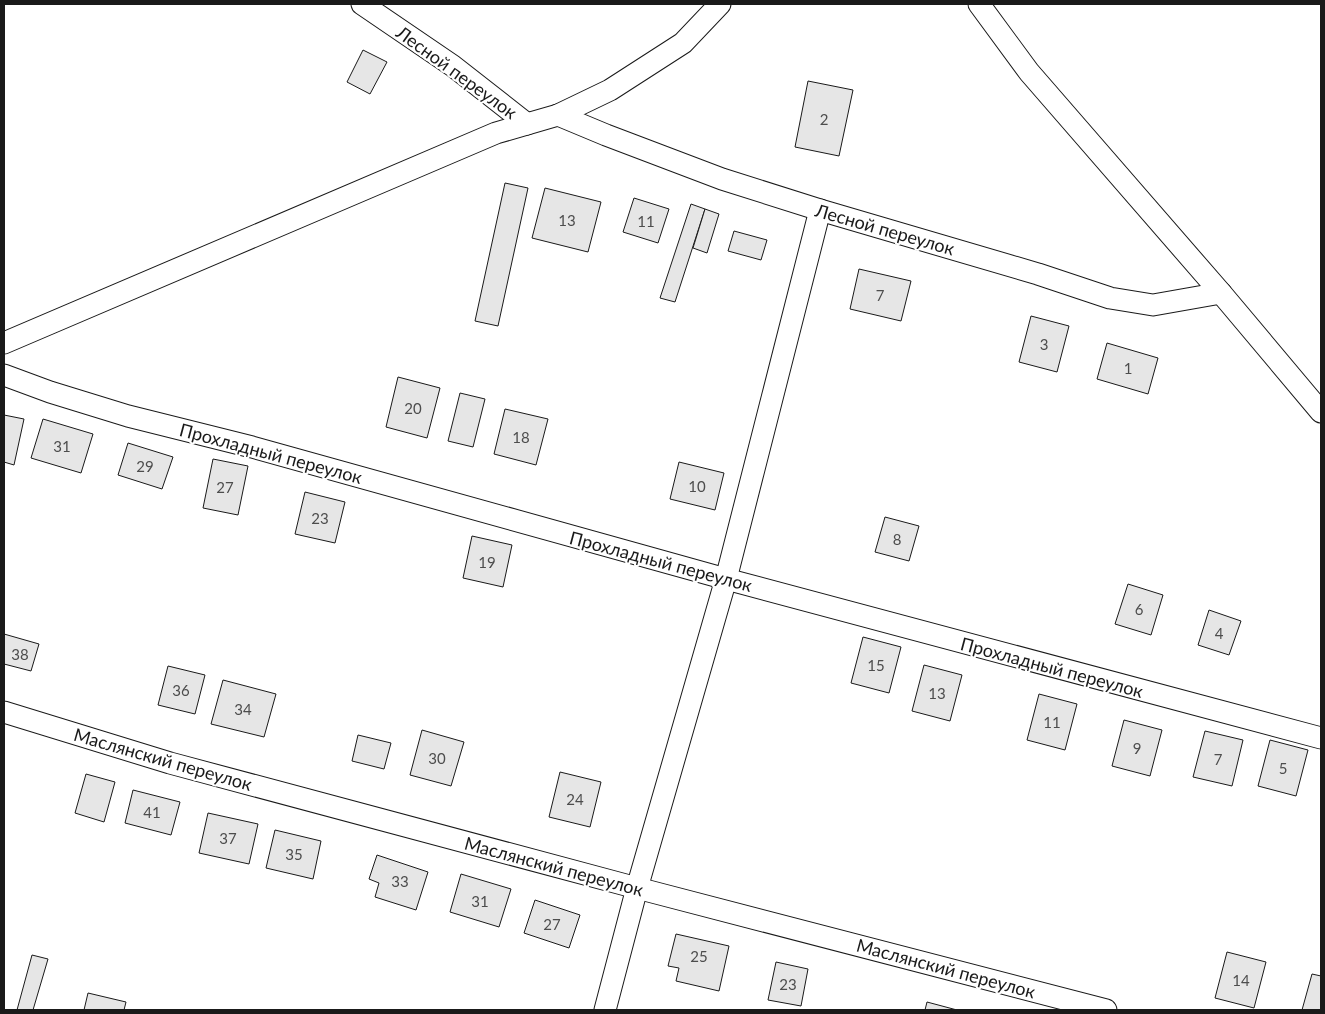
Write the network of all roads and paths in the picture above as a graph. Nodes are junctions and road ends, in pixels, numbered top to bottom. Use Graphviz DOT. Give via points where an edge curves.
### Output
graph roads {
  1 [pos="362,4"];
  2 [pos="720,4"];
  3 [pos="979,4"];
  4 [pos="558,115"];
  5 [pos="527,124"];
  6 [pos="820,210"];
  7 [pos="1221,293"];
  8 [pos="4,343"];
  9 [pos="4,375"];
  10 [pos="1321,412"];
  11 [pos="726,579"];
  12 [pos="4,712"];
  13 [pos="1321,738"];
  14 [pos="637,888"];
  15 [pos="605,1010"];
  16 [pos="1106,1010"];
  1 -- 5 [label="street, Лесной переулок" via="453,66"];
  2 -- 4 [label="street" via="683,43 610,90"];
  3 -- 7 [label="street" via="1029,72"];
  4 -- 5 [label="street"];
  4 -- 6 [label="street, Лесной переулок" via="722,178"];
  5 -- 8 [label="street" via="496,133"];
  6 -- 7 [label="street, Лесной переулок" via="1110,298 1153,305"];
  6 -- 11 [label="street"];
  7 -- 10 [label="street"];
  9 -- 11 [label="street, Прохладный переулок" via="128,416 252,447"];
  11 -- 13 [label="street, Прохладный переулок"];
  11 -- 14 [label="street"];
  12 -- 14 [label="street, Маслянский переулок" via="170,763"];
  14 -- 15 [label="street"];
  14 -- 16 [label="street, Маслянский переулок"];
}
